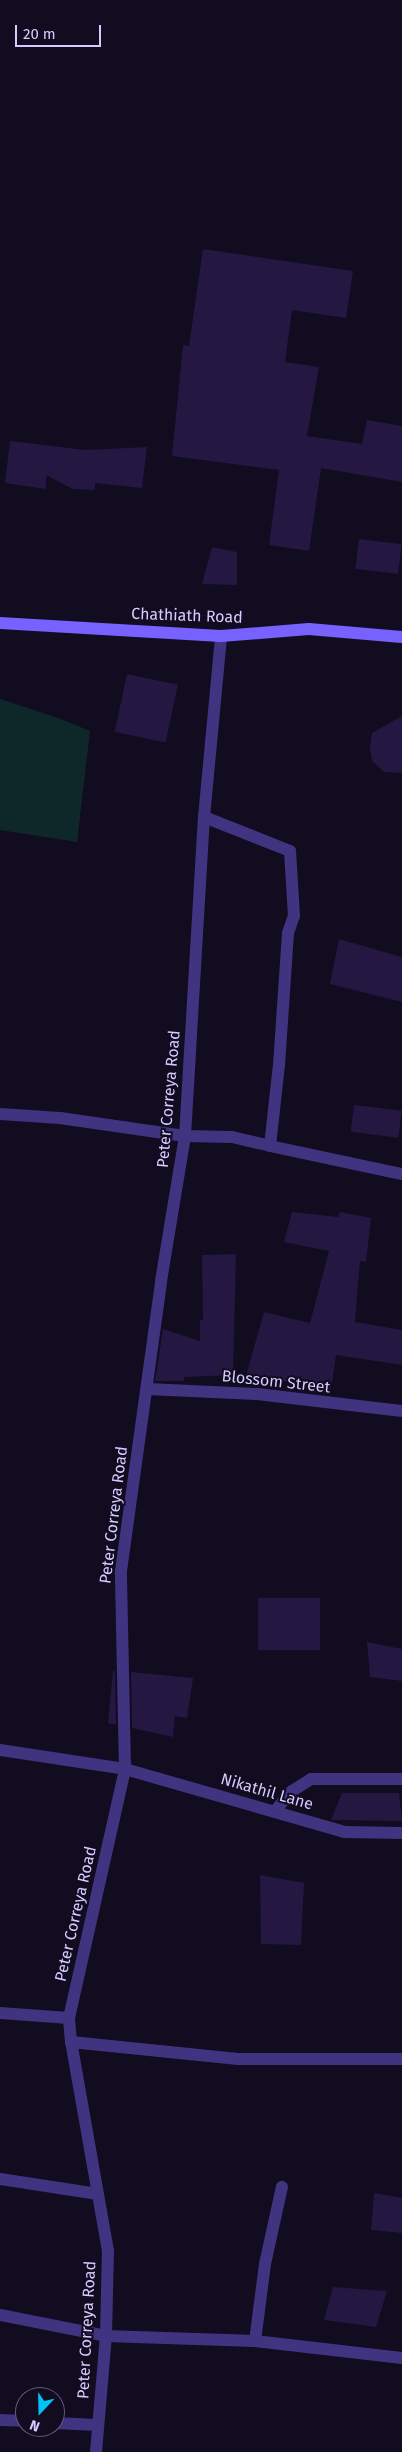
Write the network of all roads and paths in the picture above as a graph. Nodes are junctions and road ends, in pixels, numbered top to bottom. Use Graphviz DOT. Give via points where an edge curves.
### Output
graph roads {
  1 [pos="0,622"];
  2 [pos="220,636"];
  3 [pos="402,637"];
  4 [pos="204,817"];
  5 [pos="0,1114"];
  6 [pos="185,1136"];
  7 [pos="270,1146"];
  8 [pos="402,1174"];
  9 [pos="147,1389"];
  10 [pos="402,1411"];
  11 [pos="0,1750"];
  12 [pos="125,1769"];
  13 [pos="402,1779"];
  14 [pos="275,1811"];
  15 [pos="402,1833"];
  16 [pos="0,2013"];
  17 [pos="69,2018"];
  18 [pos="71,2042"];
  19 [pos="402,2059"];
  20 [pos="0,2179"];
  21 [pos="282,2187"];
  22 [pos="98,2194"];
  23 [pos="0,2315"];
  24 [pos="106,2336"];
  25 [pos="255,2341"];
  26 [pos="402,2358"];
  27 [pos="0,2420"];
  28 [pos="15,2421"];
  29 [pos="65,2423"];
  30 [pos="97,2425"];
  31 [pos="96,2452"];
  1 -- 2 [label="main road, Chathiath Road"];
  2 -- 3 [label="main road, Chathiath Road" via="309,629"];
  2 -- 4 [label="street, Peter Correya Road"];
  4 -- 6 [label="street, Peter Correya Road"];
  4 -- 7 [label="street" via="290,851 294,916 288,934"];
  5 -- 6 [label="street" via="60,1118"];
  6 -- 7 [label="street" via="232,1138"];
  6 -- 9 [label="street, Peter Correya Road"];
  7 -- 8 [label="street"];
  9 -- 10 [label="street, Blossom Street" via="257,1394"];
  9 -- 12 [label="street, Peter Correya Road" via="121,1570"];
  11 -- 12 [label="street, Nikathil Lane"];
  12 -- 14 [label="street, Nikathil Lane"];
  12 -- 17 [label="street, Peter Correya Road"];
  13 -- 14 [label="street" via="311,1780 292,1792"];
  14 -- 15 [label="street, Nikathil Lane" via="345,1832"];
  16 -- 17 [label="street"];
  17 -- 18 [label="street, Peter Correya Road"];
  18 -- 19 [label="street" via="238,2060"];
  18 -- 22 [label="street, Peter Correya Road"];
  20 -- 22 [label="street"];
  21 -- 25 [label="street" via="265,2264"];
  22 -- 24 [label="street, Peter Correya Road" via="108,2251"];
  23 -- 24 [label="street"];
  24 -- 25 [label="street"];
  24 -- 30 [label="street, Peter Correya Road"];
  25 -- 26 [label="street"];
  27 -- 28 [label="street"];
  29 -- 30 [label="street"];
  30 -- 31 [label="street, Peter Correya Road"];
}
